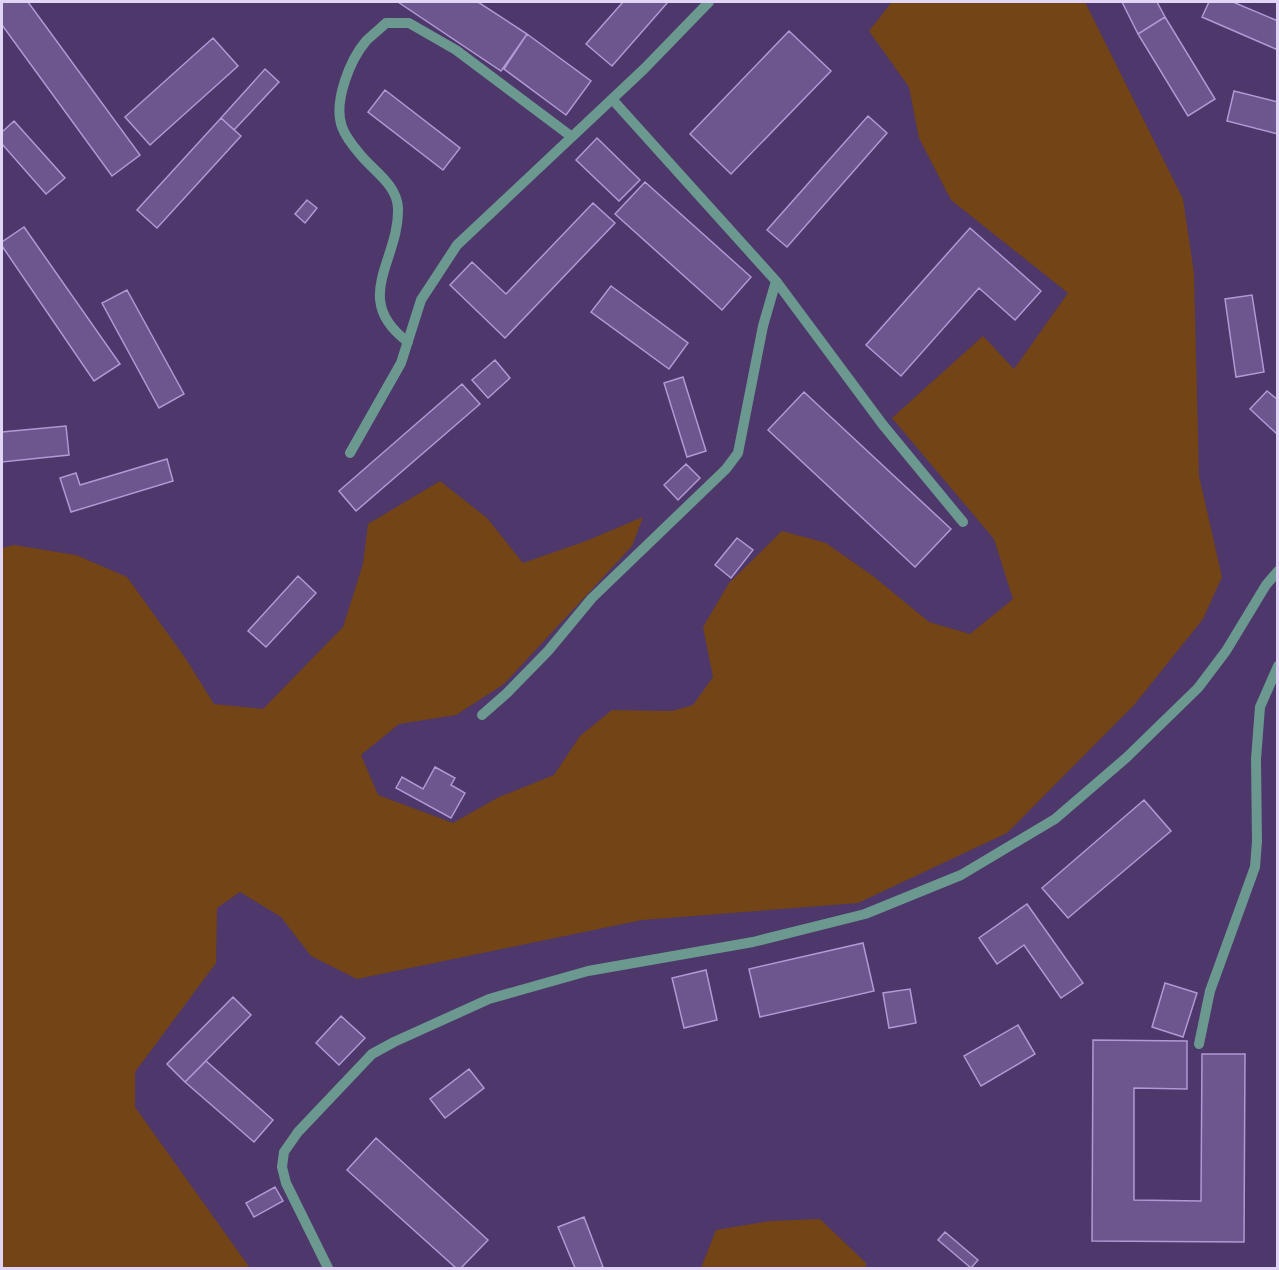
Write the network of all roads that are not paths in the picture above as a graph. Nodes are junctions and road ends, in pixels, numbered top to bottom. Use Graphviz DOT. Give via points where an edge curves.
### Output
graph roads {
  1 [pos="710,2"];
  2 [pos="612,99"];
  3 [pos="572,137"];
  4 [pos="776,281"];
  5 [pos="408,342"];
  6 [pos="350,453"];
  7 [pos="963,522"];
  8 [pos="1278,572"];
  9 [pos="1278,666"];
  10 [pos="482,716"];
  11 [pos="1199,1044"];
  12 [pos="328,1269"];
  1 -- 2 [label="street"];
  2 -- 3 [label="street"];
  2 -- 4 [label="street"];
  3 -- 5 [label="street" via="457,246 421,300"];
  3 -- 5 [label="street" via="456,50 409,23 386,23 365,42 348,71 340,100 341,126 359,153 390,186 398,207 380,283 381,308 396,333"];
  4 -- 7 [label="street" via="883,425"];
  4 -- 10 [label="street" via="738,453 592,598 548,651"];
  5 -- 6 [label="street" via="402,363"];
  8 -- 12 [label="street" via="1198,688 1126,758 1055,819 962,875 865,914 753,942 588,971 489,999 372,1054 284,1152 286,1183"];
  9 -- 11 [label="street" via="1260,707 1255,867 1210,991"];
}
